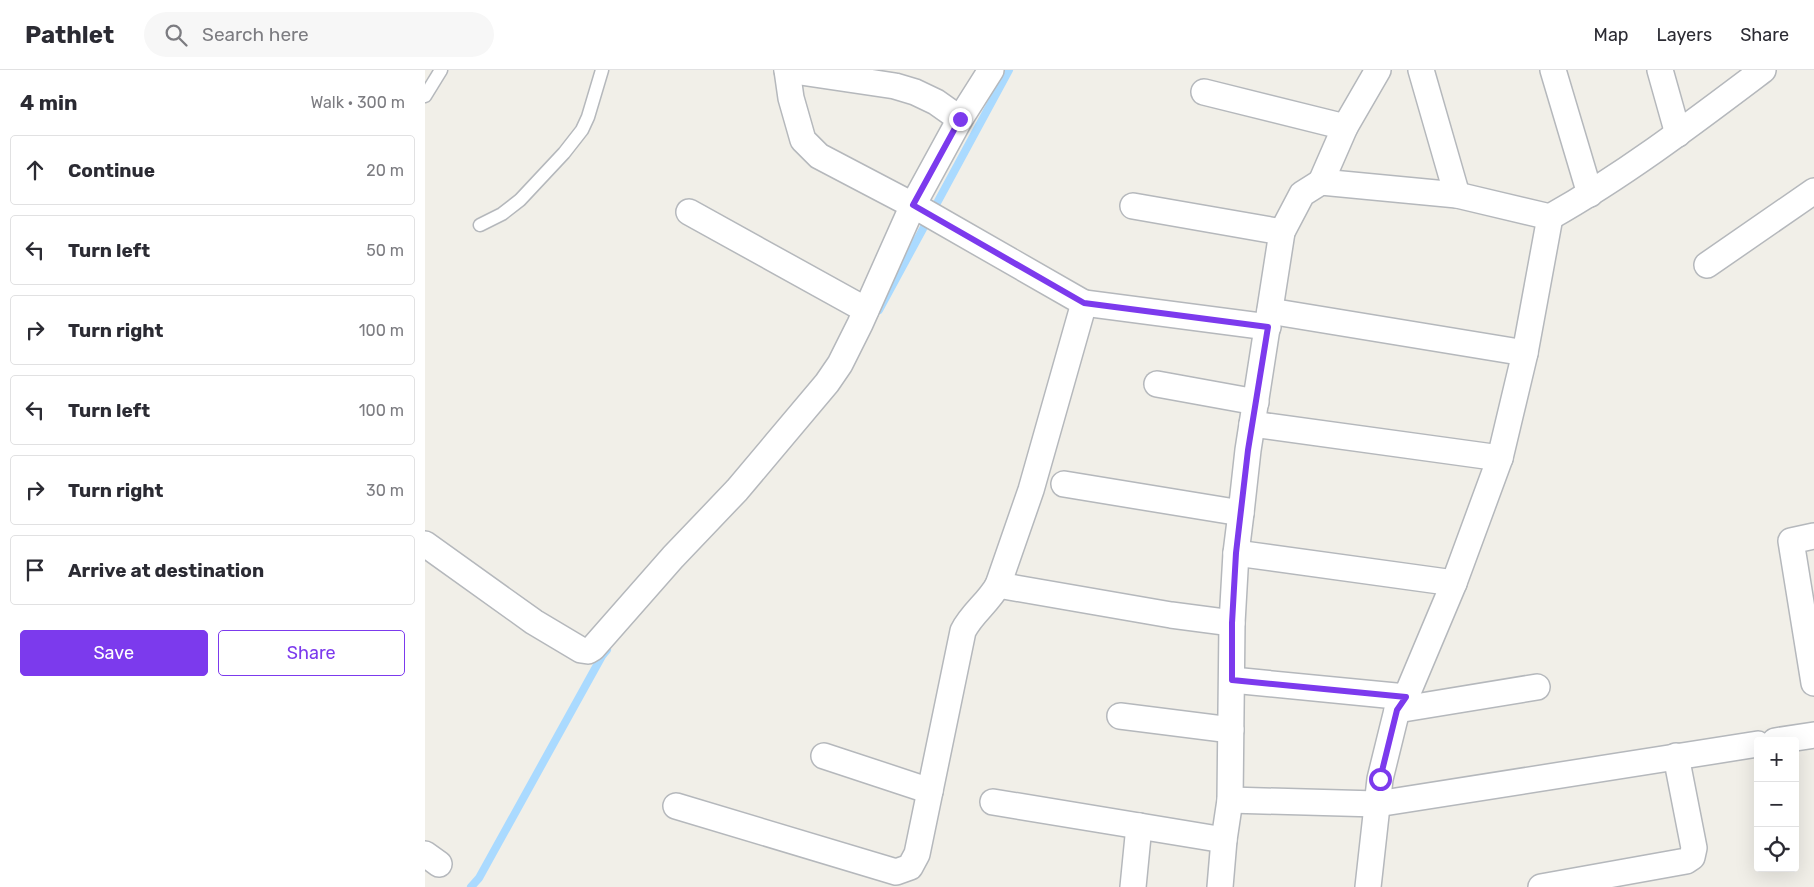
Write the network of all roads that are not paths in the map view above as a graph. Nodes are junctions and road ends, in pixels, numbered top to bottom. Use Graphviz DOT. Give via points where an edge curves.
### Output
graph roads {
  1 [pos="441,70"];
  2 [pos="602,70"];
  3 [pos="787,70"];
  4 [pos="991,70"];
  5 [pos="1378,70"];
  6 [pos="1421,70"];
  7 [pos="1553,70"];
  8 [pos="1660,70"];
  9 [pos="1763,70"];
  10 [pos="1204,92"];
  11 [pos="425,96"];
  12 [pos="960,119"];
  13 [pos="1345,127"];
  14 [pos="1678,134"];
  15 [pos="1321,182"];
  16 [pos="1814,191"];
  17 [pos="1590,194"];
  18 [pos="1457,195"];
  19 [pos="1133,206"];
  20 [pos="917,207"];
  21 [pos="689,212"];
  22 [pos="1550,217"];
  23 [pos="480,225"];
  24 [pos="1282,232"];
  25 [pos="1707,266"];
  26 [pos="1084,303"];
  27 [pos="866,310"];
  28 [pos="1269,319"];
  29 [pos="1525,352"];
  30 [pos="1157,384"];
  31 [pos="1254,413"];
  32 [pos="1500,458"];
  33 [pos="1064,484"];
  34 [pos="1241,513"];
  35 [pos="1814,536"];
  36 [pos="425,544"];
  37 [pos="1236,553"];
  38 [pos="1455,583"];
  39 [pos="998,585"];
  40 [pos="1232,623"];
  41 [pos="1232,680"];
  42 [pos="1814,683"];
  43 [pos="1537,686"];
  44 [pos="1401,704"];
  45 [pos="1119,716"];
  46 [pos="1231,730"];
  47 [pos="1814,735"];
  48 [pos="1799,737"];
  49 [pos="1754,745"];
  50 [pos="824,756"];
  51 [pos="1676,756"];
  52 [pos="930,791"];
  53 [pos="1230,800"];
  54 [pos="993,802"];
  55 [pos="1377,804"];
  56 [pos="676,806"];
  57 [pos="1139,826"];
  58 [pos="1224,840"];
  59 [pos="1133,887"];
  60 [pos="1220,887"];
  61 [pos="1367,887"];
  62 [pos="1541,887"];
  1 -- 11 [label="lane"];
  2 -- 23 [label="lane" via="582,130 520,200 503,214"];
  3 -- 12 [label="street" via="895,86 936,102"];
  3 -- 20 [label="street" via="803,140 819,156"];
  4 -- 12 [label="street"];
  5 -- 13 [label="street"];
  6 -- 18 [label="street"];
  7 -- 17 [label="street"];
  8 -- 14 [label="street"];
  9 -- 14 [label="street"];
  10 -- 13 [label="street"];
  12 -- 20 [label="street"];
  13 -- 15 [label="street"];
  14 -- 17 [label="street"];
  15 -- 18 [label="street"];
  15 -- 24 [label="street" via="1302,194"];
  16 -- 25 [label="street"];
  17 -- 22 [label="street"];
  18 -- 22 [label="street"];
  19 -- 24 [label="street"];
  20 -- 26 [label="street"];
  20 -- 27 [label="street"];
  21 -- 27 [label="street"];
  22 -- 29 [label="street"];
  24 -- 28 [label="street"];
  26 -- 28 [label="street"];
  26 -- 39 [label="street" via="1031,490"];
  27 -- 36 [label="street" via="840,364 827,382 737,490 593,648 581,650 534,622"];
  28 -- 29 [label="street"];
  28 -- 31 [label="street"];
  29 -- 32 [label="street"];
  30 -- 31 [label="street"];
  31 -- 32 [label="street"];
  31 -- 34 [label="street"];
  32 -- 38 [label="street"];
  33 -- 34 [label="street"];
  34 -- 37 [label="street"];
  35 -- 42 [label="street" via="1791,541"];
  37 -- 38 [label="street"];
  37 -- 40 [label="street"];
  38 -- 44 [label="street"];
  39 -- 40 [label="street"];
  39 -- 52 [label="street" via="963,631"];
  40 -- 41 [label="street"];
  41 -- 44 [label="street"];
  41 -- 46 [label="street"];
  43 -- 44 [label="street"];
  44 -- 55 [label="street" via="1380,779"];
  45 -- 46 [label="street"];
  46 -- 53 [label="street"];
  47 -- 48 [label="street"];
  49 -- 51 [label="street"];
  50 -- 52 [label="street"];
  51 -- 55 [label="street"];
  51 -- 62 [label="street" via="1694,848 1692,857 1686,861"];
  52 -- 56 [label="street" via="917,854 910,867 896,872"];
  53 -- 55 [label="street"];
  53 -- 58 [label="street"];
  54 -- 57 [label="street"];
  55 -- 61 [label="street"];
  57 -- 58 [label="street"];
  57 -- 59 [label="street"];
  58 -- 60 [label="street"];
}
